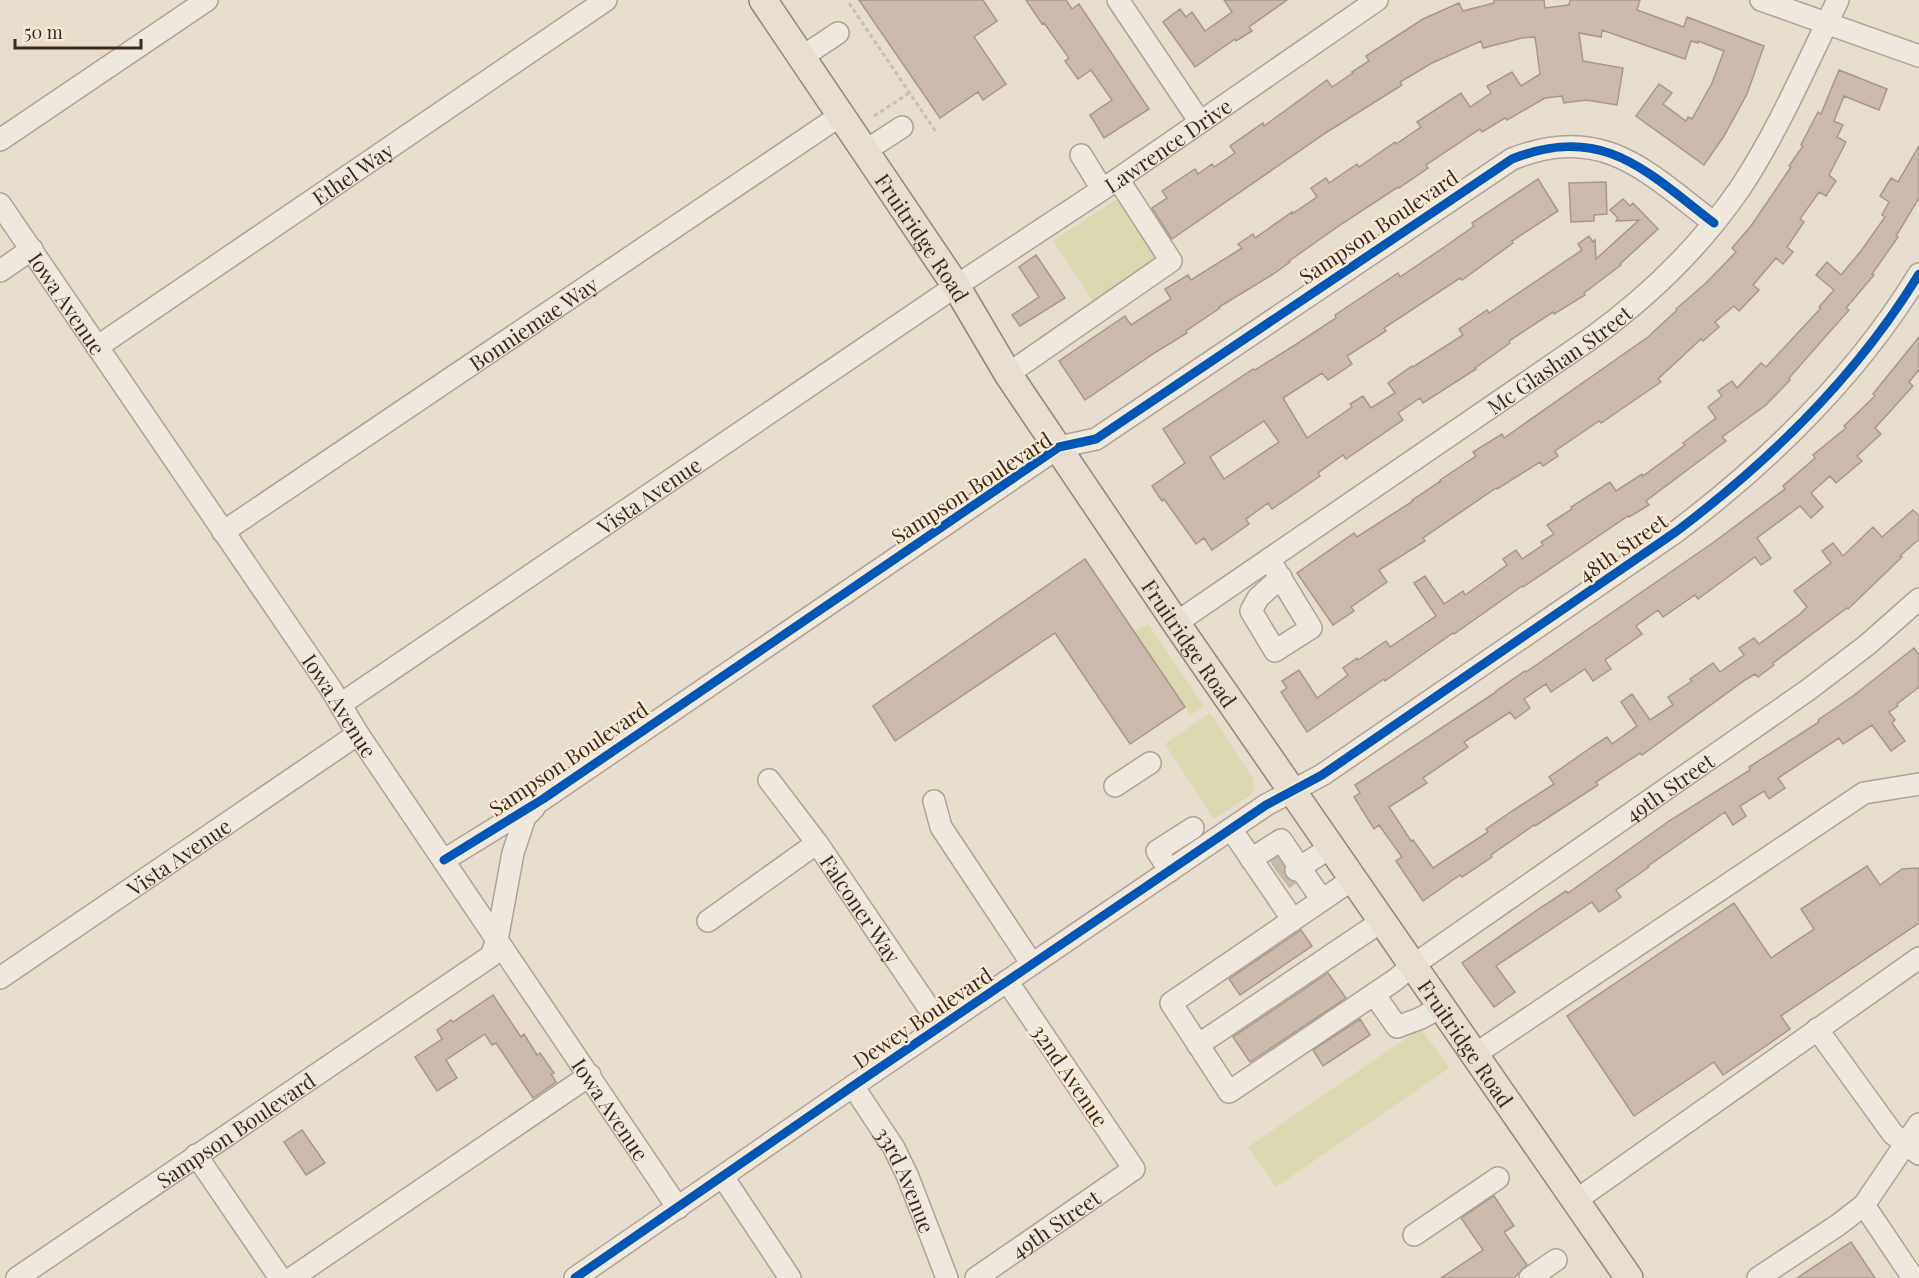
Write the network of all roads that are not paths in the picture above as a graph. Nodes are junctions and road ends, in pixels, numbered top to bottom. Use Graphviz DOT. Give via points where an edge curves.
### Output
graph roads {
  1 [pos="207,0"];
  2 [pos="606,0"];
  3 [pos="763,0"];
  4 [pos="1118,0"];
  5 [pos="1377,0"];
  6 [pos="1761,0"];
  7 [pos="1838,0"];
  8 [pos="1827,23"];
  9 [pos="838,33"];
  10 [pos="1919,56"];
  11 [pos="802,57"];
  12 [pos="841,115"];
  13 [pos="1200,122"];
  14 [pos="903,127"];
  15 [pos="0,140"];
  16 [pos="865,151"];
  17 [pos="1081,155"];
  18 [pos="1110,184"];
  19 [pos="0,204"];
  20 [pos="1714,223"];
  21 [pos="32,249"];
  22 [pos="0,271"];
  23 [pos="1919,273"];
  24 [pos="956,286"];
  25 [pos="97,347"];
  26 [pos="1008,374"];
  27 [pos="1059,447"];
  28 [pos="224,532"];
  29 [pos="1269,559"];
  30 [pos="1281,577"];
  31 [pos="1919,599"];
  32 [pos="1176,623"];
  33 [pos="341,705"];
  34 [pos="358,734"];
  35 [pos="1150,763"];
  36 [pos="769,780"];
  37 [pos="1919,784"];
  38 [pos="1115,786"];
  39 [pos="1293,791"];
  40 [pos="543,799"];
  41 [pos="934,801"];
  42 [pos="1193,828"];
  43 [pos="1231,829"];
  44 [pos="817,843"];
  45 [pos="1331,847"];
  46 [pos="444,860"];
  47 [pos="1170,871"];
  48 [pos="1283,873"];
  49 [pos="1353,879"];
  50 [pos="1322,900"];
  51 [pos="1293,920"];
  52 [pos="708,921"];
  53 [pos="1382,921"];
  54 [pos="497,940"];
  55 [pos="1919,958"];
  56 [pos="1032,964"];
  57 [pos="1412,966"];
  58 [pos="0,978"];
  59 [pos="1007,981"];
  60 [pos="1374,994"];
  61 [pos="1441,1007"];
  62 [pos="941,1026"];
  63 [pos="1817,1029"];
  64 [pos="1198,1045"];
  65 [pos="1474,1054"];
  66 [pos="590,1075"];
  67 [pos="853,1086"];
  68 [pos="1919,1124"];
  69 [pos="1912,1149"];
  70 [pos="196,1155"];
  71 [pos="1134,1169"];
  72 [pos="723,1177"];
  73 [pos="1497,1178"];
  74 [pos="1575,1201"];
  75 [pos="1864,1205"];
  76 [pos="678,1208"];
  77 [pos="1414,1235"];
  78 [pos="1556,1260"];
  79 [pos="588,1274"];
  80 [pos="17,1278"];
  81 [pos="280,1278"];
  82 [pos="292,1278"];
  83 [pos="790,1278"];
  84 [pos="946,1278"];
  85 [pos="976,1278"];
  86 [pos="1530,1278"];
  87 [pos="1629,1278"];
  88 [pos="1758,1278"];
  89 [pos="1913,1278"];
  1 -- 15 [label="street"];
  2 -- 25 [label="street, Ethel Way"];
  3 -- 11 [label="main road, Fruitridge Road"];
  4 -- 13 [label="street"];
  5 -- 13 [label="street, Lawrence Drive"];
  6 -- 8 [label="street"];
  7 -- 8 [label="street, Mc Glashan Street"];
  8 -- 10 [label="street"];
  8 -- 20 [label="street, Mc Glashan Street" via="1767,143"];
  9 -- 11 [label="street"];
  11 -- 12 [label="main road, Fruitridge Road"];
  12 -- 16 [label="main road, Fruitridge Road"];
  12 -- 28 [label="street, Bonniemae Way"];
  13 -- 18 [label="street, Lawrence Drive"];
  14 -- 16 [label="street"];
  16 -- 24 [label="main road, Fruitridge Road"];
  17 -- 18 [label="street"];
  18 -- 24 [label="street, Lawrence Drive"];
  18 -- 26 [label="street" via="1171,261"];
  19 -- 21 [label="street, Iowa Avenue"];
  20 -- 27 [label="street, Sampson Boulevard" via="1638,165 1618,155 1574,146 1533,151 1496,168 1096,439"];
  20 -- 29 [label="street, Mc Glashan Street" via="1681,261 1622,315"];
  21 -- 22 [label="street"];
  21 -- 25 [label="street, Iowa Avenue"];
  23 -- 39 [label="street, 48th Street" via="1840,382 1775,450 1727,492 1677,531 1322,775"];
  24 -- 26 [label="main road, Fruitridge Road"];
  24 -- 33 [label="street, Vista Avenue"];
  25 -- 28 [label="street, Iowa Avenue"];
  26 -- 27 [label="main road, Fruitridge Road"];
  27 -- 32 [label="main road, Fruitridge Road"];
  27 -- 40 [label="street, Sampson Boulevard"];
  28 -- 33 [label="street, Iowa Avenue"];
  29 -- 30 [label="street"];
  29 -- 32 [label="street, Mc Glashan Street"];
  31 -- 57 [label="street, 49th Street" via="1808,690"];
  32 -- 39 [label="main road, Fruitridge Road"];
  33 -- 34 [label="street, Iowa Avenue"];
  34 -- 46 [label="street, Iowa Avenue"];
  34 -- 58 [label="street, Vista Avenue"];
  35 -- 38 [label="street"];
  36 -- 44 [label="street"];
  37 -- 65 [label="street" via="1864,793"];
  39 -- 43 [label="street, Dewey Boulevard"];
  39 -- 45 [label="main road, Fruitridge Road"];
  40 -- 46 [label="street, Sampson Boulevard"];
  40 -- 54 [label="street, Sampson Boulevard" via="525,817 513,853"];
  41 -- 56 [label="street" via="941,827"];
  42 -- 47 [label="street" via="1157,851"];
  43 -- 47 [label="street, Dewey Boulevard"];
  43 -- 48 [label="street"];
  44 -- 52 [label="street, Falconer Way"];
  44 -- 62 [label="street, Falconer Way"];
  45 -- 48 [label="street"];
  45 -- 49 [label="main road, Fruitridge Road"];
  46 -- 54 [label="street, Iowa Avenue"];
  47 -- 56 [label="street, Dewey Boulevard"];
  48 -- 50 [label="street"];
  48 -- 51 [label="street"];
  49 -- 50 [label="street"];
  49 -- 53 [label="main road, Fruitridge Road"];
  50 -- 51 [label="street"];
  51 -- 64 [label="street" via="1171,1003"];
  53 -- 57 [label="main road, Fruitridge Road"];
  53 -- 64 [label="street"];
  54 -- 66 [label="street, Iowa Avenue"];
  54 -- 70 [label="street, Sampson Boulevard" via="491,956"];
  55 -- 63 [label="street"];
  56 -- 59 [label="street, Dewey Boulevard"];
  57 -- 60 [label="street, 49th Street"];
  57 -- 61 [label="main road, Fruitridge Road"];
  59 -- 62 [label="street, Dewey Boulevard"];
  59 -- 71 [label="street, 32nd Avenue"];
  60 -- 61 [label="street" via="1397,1027"];
  60 -- 64 [label="street, 49th Street" via="1230,1092"];
  61 -- 65 [label="main road, Fruitridge Road"];
  62 -- 67 [label="street, Dewey Boulevard"];
  63 -- 69 [label="street" via="1893,1134"];
  63 -- 74 [label="street"];
  65 -- 74 [label="main road, Fruitridge Road"];
  66 -- 76 [label="street, Iowa Avenue"];
  66 -- 82 [label="street"];
  67 -- 72 [label="street, Dewey Boulevard"];
  67 -- 84 [label="street, 33rd Avenue" via="894,1148"];
  68 -- 69 [label="street"];
  69 -- 75 [label="street"];
  70 -- 80 [label="street, Sampson Boulevard"];
  70 -- 81 [label="street"];
  71 -- 85 [label="street, 49th Street"];
  72 -- 76 [label="street, Dewey Boulevard"];
  72 -- 83 [label="street"];
  73 -- 77 [label="street"];
  74 -- 87 [label="main road, Fruitridge Road"];
  75 -- 88 [label="street"];
  75 -- 89 [label="street"];
  76 -- 79 [label="street, Dewey Boulevard"];
  78 -- 86 [label="street"];
}
